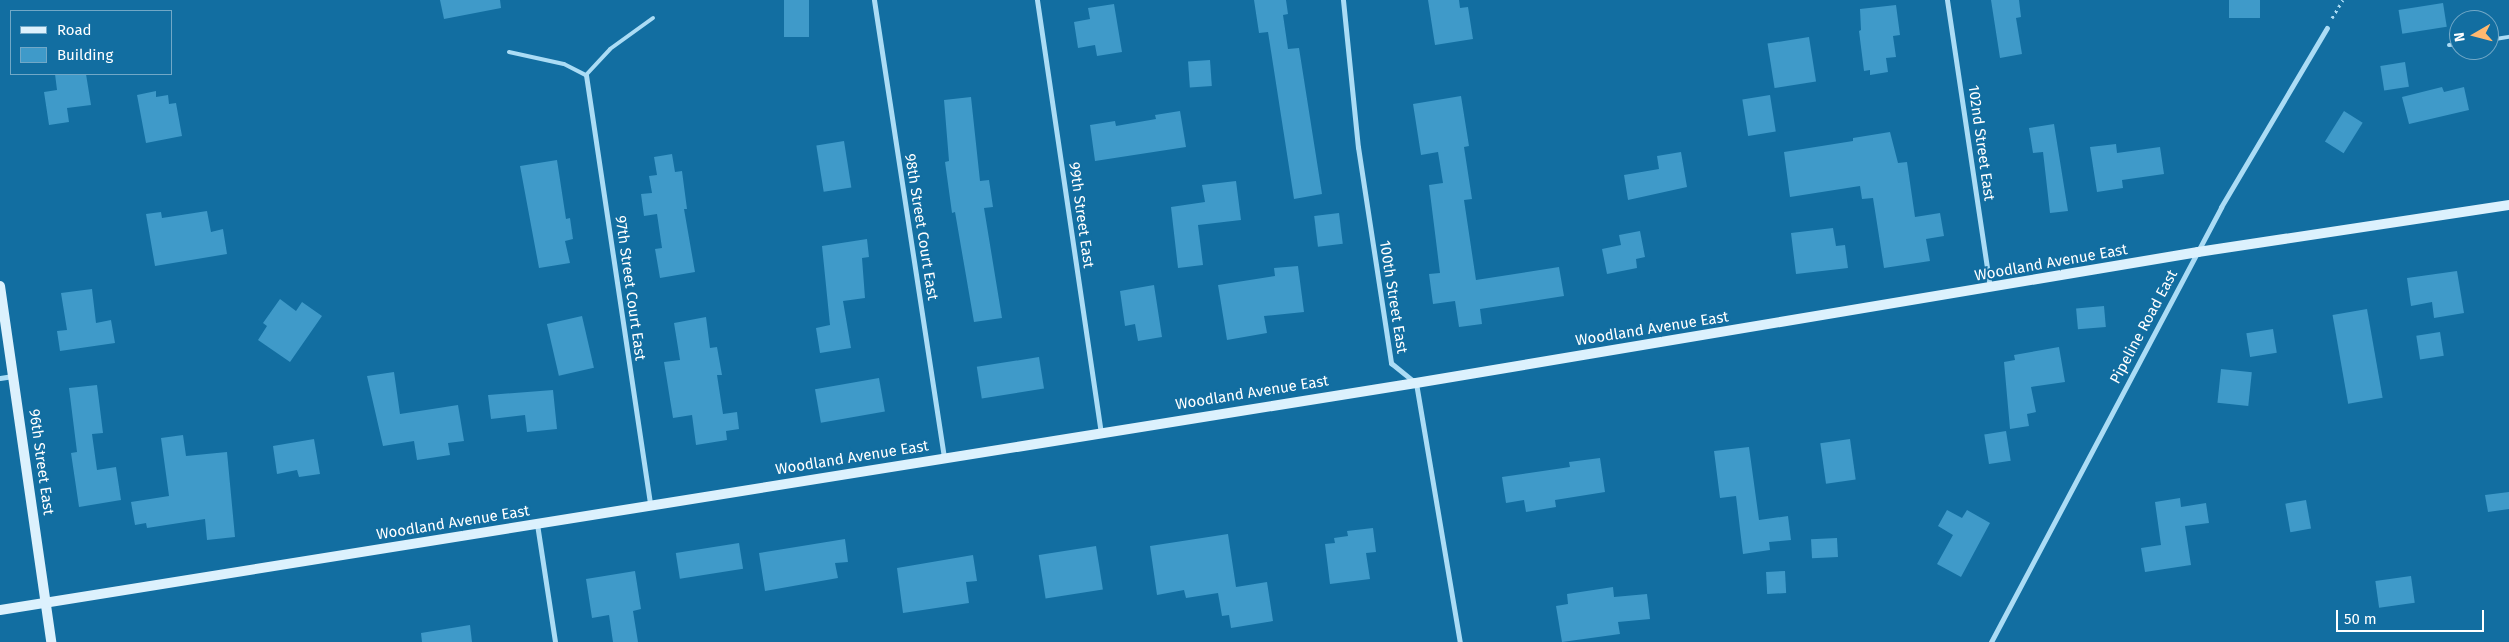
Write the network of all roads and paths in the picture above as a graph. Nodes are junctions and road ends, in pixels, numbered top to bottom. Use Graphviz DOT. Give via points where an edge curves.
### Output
graph roads {
  1 [pos="874,0"];
  2 [pos="1037,0"];
  3 [pos="1343,0"];
  4 [pos="1947,0"];
  5 [pos="2343,0"];
  6 [pos="653,18"];
  7 [pos="2327,28"];
  8 [pos="509,52"];
  9 [pos="586,75"];
  10 [pos="2509,205"];
  11 [pos="2198,252"];
  12 [pos="0,286"];
  13 [pos="1990,289"];
  14 [pos="14,376"];
  15 [pos="0,378"];
  16 [pos="1416,383"];
  17 [pos="1101,433"];
  18 [pos="944,458"];
  19 [pos="650,506"];
  20 [pos="537,524"];
  21 [pos="46,604"];
  22 [pos="0,610"];
  23 [pos="52,642"];
  24 [pos="556,642"];
  25 [pos="1460,642"];
  26 [pos="1991,642"];
  1 -- 18 [label="street, 98th Street Court East"];
  2 -- 17 [label="street, 99th Street East"];
  3 -- 16 [label="street, 100th Street East" via="1358,147 1391,363"];
  4 -- 13 [label="street, 102nd Street East"];
  5 -- 7 [label="path"];
  6 -- 9 [label="lane" via="610,49"];
  7 -- 11 [label="street, Pipeline Road East"];
  8 -- 9 [label="lane" via="564,64"];
  9 -- 19 [label="street, 97th Street Court East"];
  10 -- 11 [label="street, Woodland Avenue East"];
  11 -- 13 [label="street, Woodland Avenue East"];
  11 -- 26 [label="street, Pipeline Road East"];
  12 -- 14 [label="street, 96th Street East"];
  13 -- 16 [label="street, Woodland Avenue East"];
  14 -- 15 [label="street"];
  14 -- 21 [label="street, 96th Street East"];
  16 -- 17 [label="street, Woodland Avenue East"];
  16 -- 25 [label="street"];
  17 -- 18 [label="street, Woodland Avenue East"];
  18 -- 19 [label="street, Woodland Avenue East"];
  19 -- 20 [label="street, Woodland Avenue East"];
  20 -- 21 [label="street, Woodland Avenue East"];
  20 -- 24 [label="street"];
  21 -- 22 [label="street, Woodland Avenue East"];
  21 -- 23 [label="street, 96th Street East"];
}
